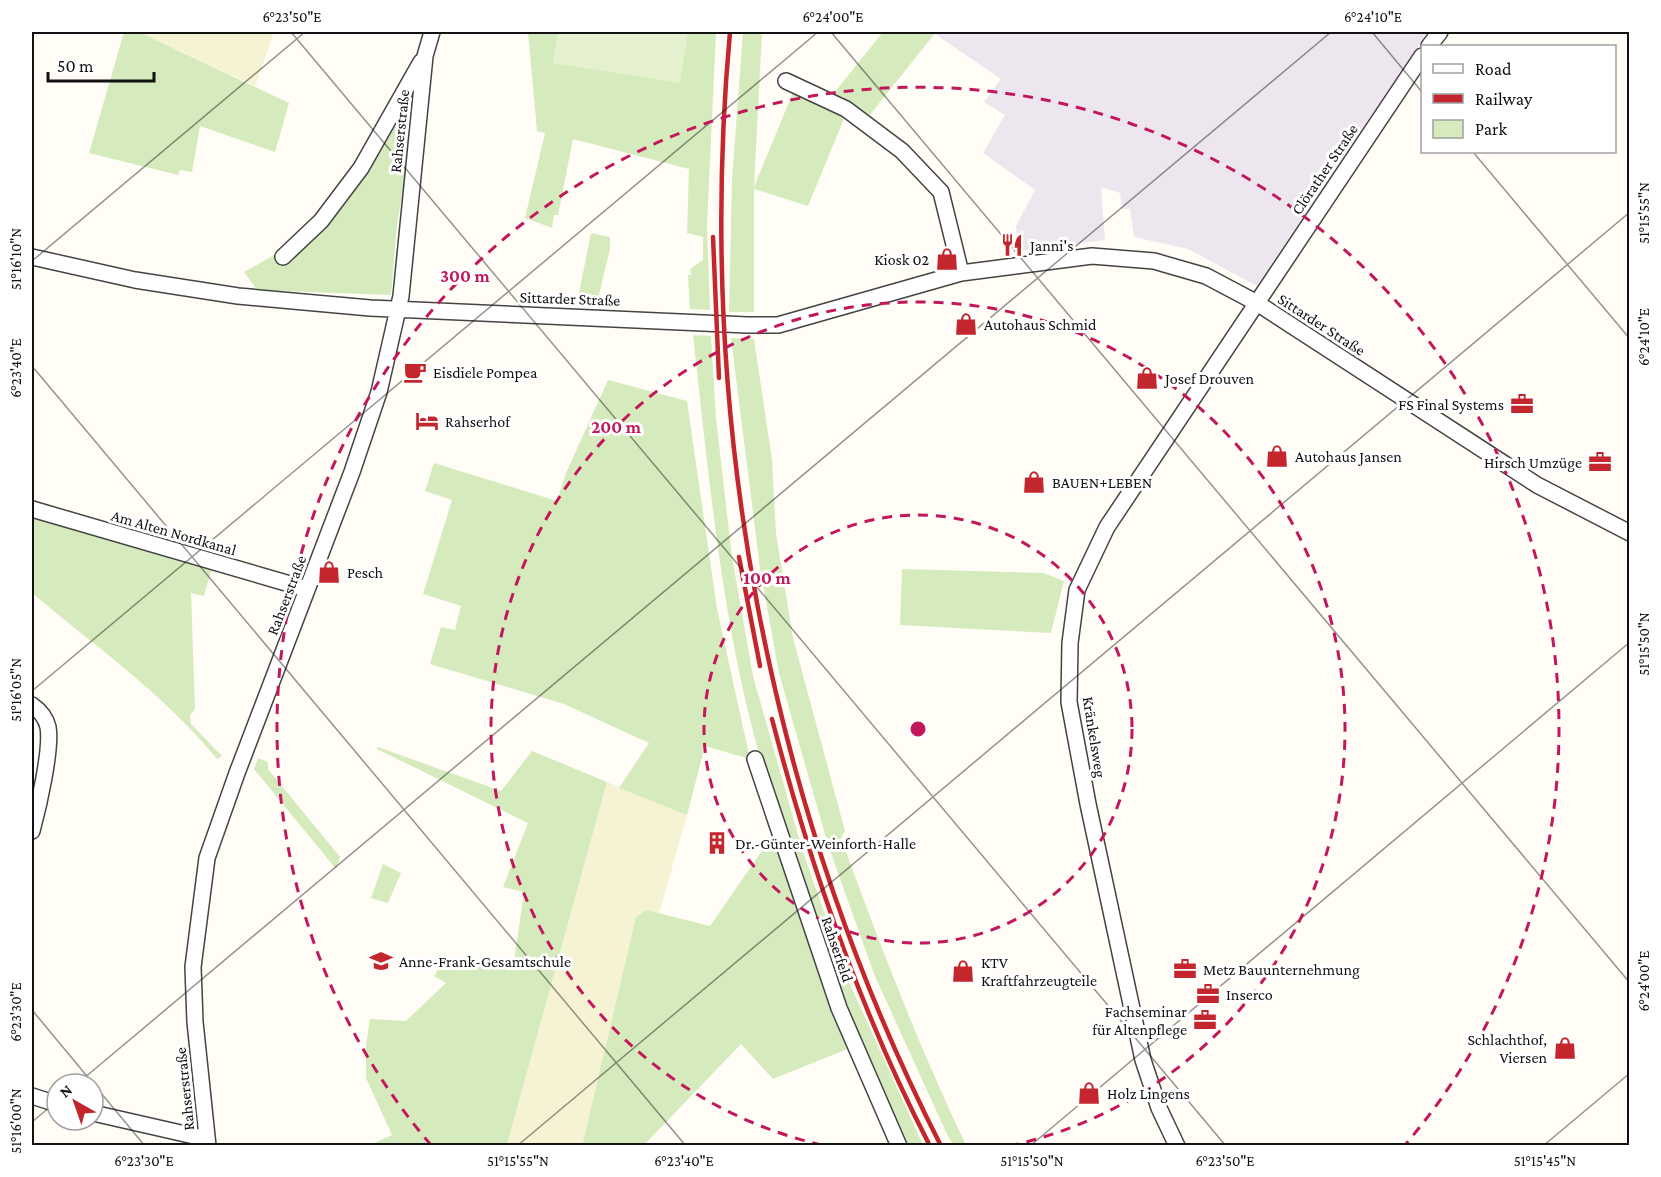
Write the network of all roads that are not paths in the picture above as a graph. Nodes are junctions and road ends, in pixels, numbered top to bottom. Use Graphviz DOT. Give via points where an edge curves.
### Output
graph roads {
  1 [pos="432,32"];
  2 [pos="1440,32"];
  3 [pos="1430,45"];
  4 [pos="425,56"];
  5 [pos="1421,57"];
  6 [pos="786,81"];
  7 [pos="32,257"];
  8 [pos="283,257"];
  9 [pos="961,273"];
  10 [pos="1257,303"];
  11 [pos="398,308"];
  12 [pos="32,509"];
  13 [pos="1629,533"];
  14 [pos="307,589"];
  15 [pos="32,705"];
  16 [pos="754,759"];
  17 [pos="32,828"];
  18 [pos="105,1116"];
  19 [pos="207,1143"];
  20 [pos="899,1146"];
  21 [pos="1177,1146"];
  1 -- 4 [label="street, Rahserstraße"];
  2 -- 3 [label="street"];
  4 -- 8 [label="street, Rahserstraße" via="361,168 321,221"];
  4 -- 11 [label="street, Rahserstraße"];
  5 -- 10 [label="street, Clörather Straße"];
  6 -- 9 [label="street" via="846,109 902,151 941,192"];
  7 -- 11 [label="street, Sittarder Straße" via="217,293"];
  9 -- 10 [label="street, Sittarder Straße" via="1092,256 1154,261 1206,276"];
  9 -- 11 [label="street, Sittarder Straße" via="778,325"];
  10 -- 13 [label="street, Sittarder Straße" via="1537,485"];
  10 -- 21 [label="street, Kränkelsweg" via="1107,526 1077,590 1070,643 1069,702 1090,815 1143,1060"];
  11 -- 14 [label="street, Rahserstraße" via="370,420"];
  12 -- 14 [label="street, Am Alten Nordkanal"];
  14 -- 19 [label="street, Rahserstraße" via="207,858 193,968"];
  15 -- 17 [label="street" via="48,727 46,759"];
  16 -- 20 [label="street, Rahserfeld" via="839,1008"];
  18 -- 19 [label="street"];
}
